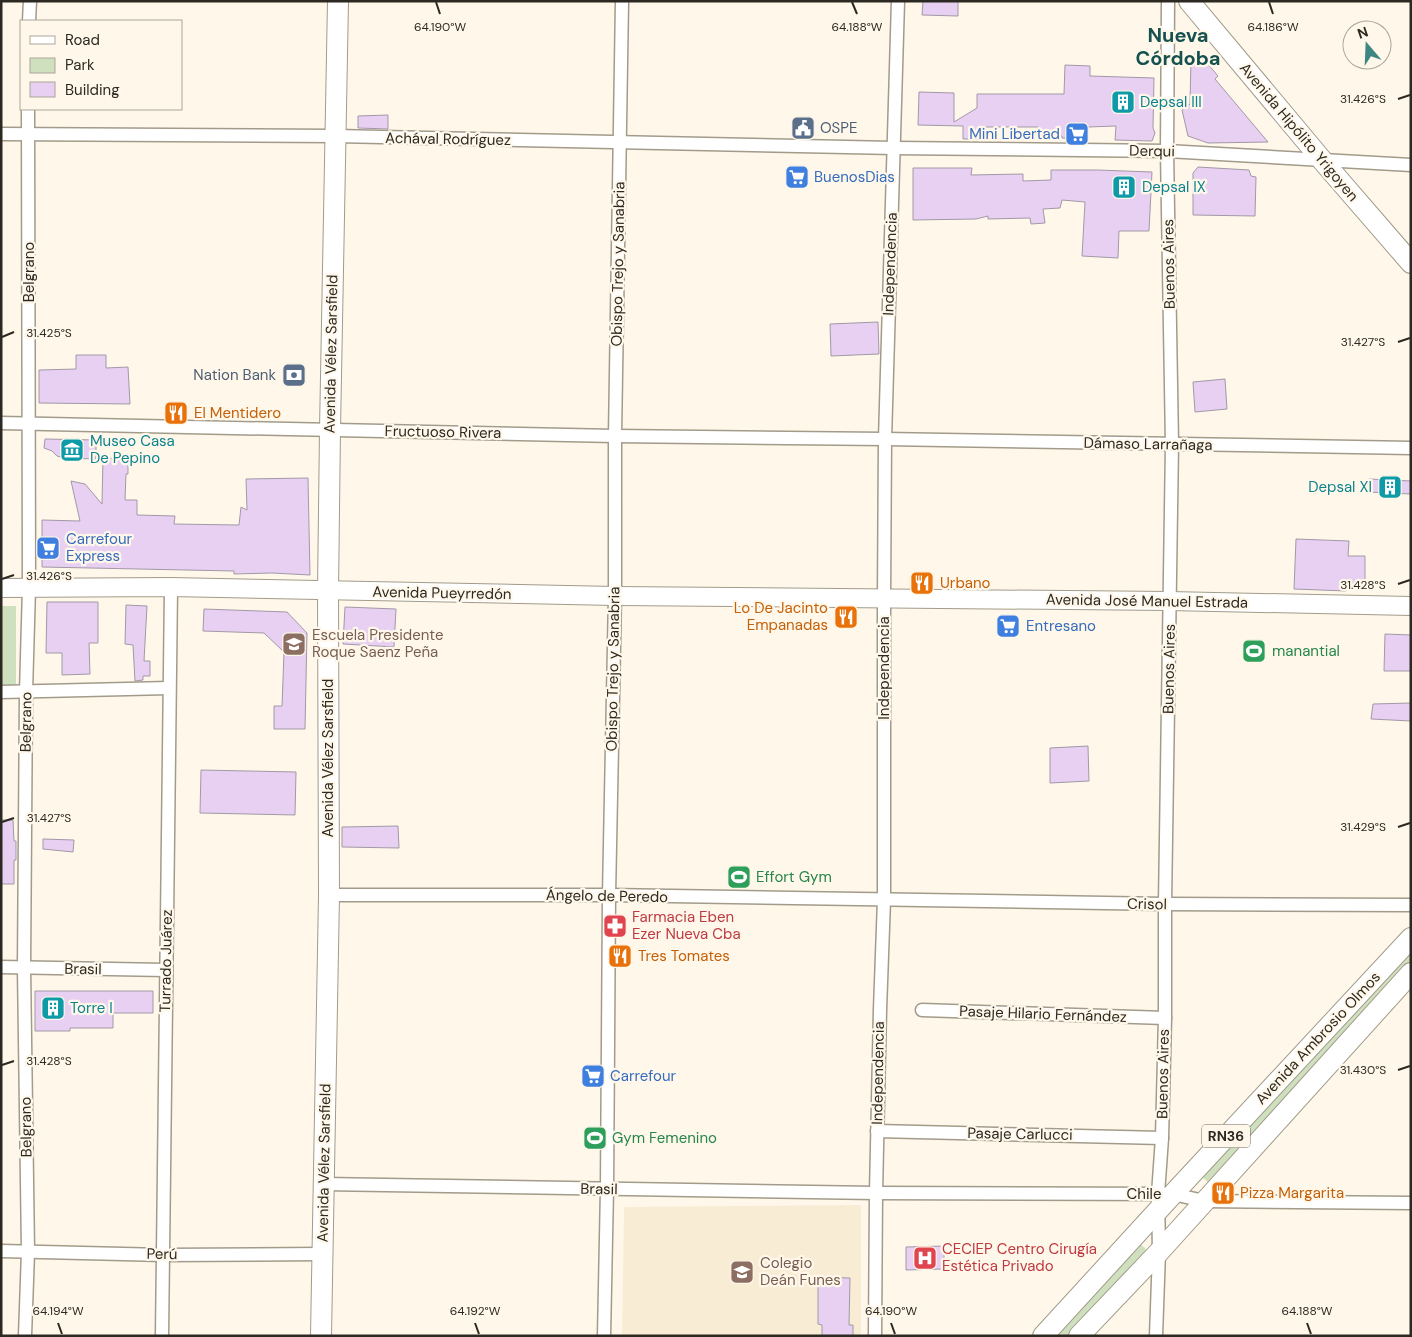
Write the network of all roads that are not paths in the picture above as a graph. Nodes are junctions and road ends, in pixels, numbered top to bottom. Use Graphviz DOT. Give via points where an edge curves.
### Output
graph roads {
  1 [pos="30,1"];
  2 [pos="338,1"];
  3 [pos="622,1"];
  4 [pos="898,1"];
  5 [pos="1168,1"];
  6 [pos="1189,1"];
  7 [pos="29,20"];
  8 [pos="28,110"];
  9 [pos="1,134"];
  10 [pos="28,134"];
  11 [pos="335,136"];
  12 [pos="619,143"];
  13 [pos="894,148"];
  14 [pos="1167,151"];
  15 [pos="1322,160"];
  16 [pos="1411,165"];
  17 [pos="1411,263"];
  18 [pos="1,423"];
  19 [pos="29,423"];
  20 [pos="330,430"];
  21 [pos="615,436"];
  22 [pos="885,439"];
  23 [pos="1172,444"];
  24 [pos="1411,448"];
  25 [pos="171,587"];
  26 [pos="1,588"];
  27 [pos="29,588"];
  28 [pos="328,591"];
  29 [pos="615,596"];
  30 [pos="884,598"];
  31 [pos="1170,601"];
  32 [pos="1411,606"];
  33 [pos="169,688"];
  34 [pos="1,692"];
  35 [pos="26,692"];
  36 [pos="329,895"];
  37 [pos="609,895"];
  38 [pos="884,900"];
  39 [pos="1165,904"];
  40 [pos="1411,905"];
  41 [pos="1411,938"];
  42 [pos="1,967"];
  43 [pos="24,968"];
  44 [pos="166,970"];
  45 [pos="1411,973"];
  46 [pos="922,1010"];
  47 [pos="1165,1018"];
  48 [pos="877,1131"];
  49 [pos="1162,1138"];
  50 [pos="323,1184"];
  51 [pos="607,1189"];
  52 [pos="876,1193"];
  53 [pos="1163,1200"];
  54 [pos="1204,1201"];
  55 [pos="1411,1203"];
  56 [pos="1,1251"];
  57 [pos="28,1252"];
  58 [pos="1159,1252"];
  59 [pos="322,1254"];
  60 [pos="164,1255"];
  61 [pos="25,1336"];
  62 [pos="162,1336"];
  63 [pos="322,1336"];
  64 [pos="604,1336"];
  65 [pos="876,1336"];
  66 [pos="1043,1336"];
  67 [pos="1079,1336"];
  68 [pos="1156,1336"];
  1 -- 7 [label="street"];
  2 -- 11 [label="main road, Avenida Vélez Sarsfield"];
  3 -- 12 [label="street, Obispo Trejo y Sanabria"];
  4 -- 13 [label="street, Independencia"];
  5 -- 14 [label="street, Buenos Aires"];
  6 -- 15 [label="main road, Avenida Hipólito Yrigoyen"];
  8 -- 10 [label="street, Belgrano"];
  9 -- 10 [label="street, Achával Rodríguez"];
  10 -- 11 [label="street, Achával Rodríguez"];
  10 -- 19 [label="street, Belgrano"];
  11 -- 12 [label="street, Achával Rodríguez"];
  11 -- 20 [label="main road, Avenida Vélez Sarsfield"];
  12 -- 13 [label="street, Achával Rodríguez"];
  12 -- 21 [label="street, Obispo Trejo y Sanabria"];
  13 -- 14 [label="street, Derqui"];
  13 -- 22 [label="street, Independencia"];
  14 -- 15 [label="street, Derqui"];
  14 -- 23 [label="street, Buenos Aires"];
  15 -- 16 [label="street, Derqui"];
  15 -- 17 [label="main road, Avenida Hipólito Yrigoyen"];
  18 -- 19 [label="street, Fructuoso Rivera"];
  19 -- 20 [label="street, Fructuoso Rivera"];
  19 -- 27 [label="street, Belgrano"];
  20 -- 21 [label="street, Fructuoso Rivera"];
  20 -- 28 [label="main road, Avenida Vélez Sarsfield"];
  21 -- 22 [label="street, Fructuoso Rivera"];
  21 -- 29 [label="street, Obispo Trejo y Sanabria"];
  22 -- 23 [label="street, Dámaso Larrañaga"];
  22 -- 30 [label="street, Independencia"];
  23 -- 24 [label="street, Dámaso Larrañaga"];
  23 -- 31 [label="street, Buenos Aires"];
  25 -- 27 [label="main road, Avenida Pueyrredón"];
  25 -- 28 [label="main road, Avenida Pueyrredón"];
  25 -- 33 [label="street, Turrado Juárez"];
  26 -- 27 [label="main road, Avenida Pueyrredón"];
  27 -- 35 [label="street, Belgrano"];
  28 -- 29 [label="main road, Avenida Pueyrredón"];
  28 -- 36 [label="main road, Avenida Vélez Sarsfield"];
  29 -- 30 [label="main road, Avenida Pueyrredón"];
  29 -- 37 [label="street, Obispo Trejo y Sanabria"];
  30 -- 31 [label="main road, Avenida José Manuel Estrada"];
  30 -- 38 [label="street, Independencia"];
  31 -- 32 [label="main road, Avenida José Manuel Estrada"];
  31 -- 39 [label="street, Buenos Aires"];
  33 -- 35 [label="street"];
  33 -- 44 [label="street, Turrado Juárez"];
  34 -- 35 [label="street"];
  35 -- 43 [label="street, Belgrano"];
  36 -- 37 [label="street, Ángelo de Peredo"];
  36 -- 50 [label="main road, Avenida Vélez Sarsfield"];
  37 -- 38 [label="street, Ángelo de Peredo"];
  37 -- 51 [label="street, Obispo Trejo y Sanabria"];
  38 -- 39 [label="street, Crisol"];
  38 -- 48 [label="street, Independencia"];
  39 -- 40 [label="street, Crisol"];
  39 -- 47 [label="street, Buenos Aires"];
  41 -- 53 [label="main road, Avenida Ambrosio Olmos / RN36"];
  42 -- 43 [label="street, Brasil"];
  43 -- 44 [label="street, Brasil"];
  43 -- 57 [label="street, Belgrano"];
  44 -- 60 [label="street, Turrado Juárez"];
  45 -- 54 [label="main road, Avenida Ambrosio Olmos / RN36"];
  46 -- 47 [label="street, Pasaje Hilario Fernández"];
  47 -- 49 [label="street, Buenos Aires"];
  48 -- 49 [label="street, Pasaje Carlucci"];
  48 -- 52 [label="street, Independencia"];
  49 -- 53 [label="street, Buenos Aires"];
  50 -- 51 [label="street, Brasil"];
  50 -- 59 [label="main road, Avenida Vélez Sarsfield"];
  51 -- 52 [label="street, Brasil"];
  51 -- 64 [label="street, Obispo Trejo y Sanabria"];
  52 -- 53 [label="street, Chile"];
  52 -- 65 [label="street, Independencia"];
  53 -- 54 [label="street, Chile"];
  53 -- 58 [label="street, Buenos Aires"];
  53 -- 66 [label="main road, Avenida Ambrosio Olmos / RN36"];
  54 -- 55 [label="street, Chile"];
  54 -- 58 [label="main road, Avenida Ambrosio Olmos / RN36"];
  56 -- 57 [label="street, Perú"];
  57 -- 60 [label="street, Perú"];
  57 -- 61 [label="street, Belgrano"];
  58 -- 67 [label="main road, Avenida Ambrosio Olmos / RN36"];
  58 -- 68 [label="street, Buenos Aires"];
  59 -- 60 [label="street, Perú"];
  59 -- 63 [label="main road, Avenida Vélez Sarsfield"];
  60 -- 62 [label="street, Turrado Juárez"];
}
